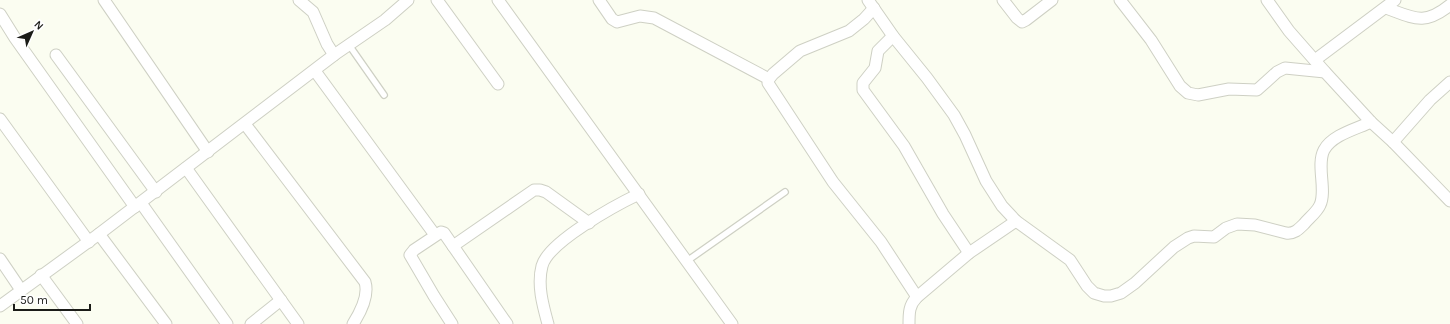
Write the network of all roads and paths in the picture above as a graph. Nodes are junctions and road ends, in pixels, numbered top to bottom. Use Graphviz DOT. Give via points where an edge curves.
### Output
graph roads {
  1 [pos="104,0"];
  2 [pos="299,0"];
  3 [pos="437,0"];
  4 [pos="498,0"];
  5 [pos="599,0"];
  6 [pos="1003,0"];
  7 [pos="1052,0"];
  8 [pos="1120,0"];
  9 [pos="1267,0"];
  10 [pos="1395,0"];
  11 [pos="405,1"];
  12 [pos="871,4"];
  13 [pos="1450,5"];
  14 [pos="1386,8"];
  15 [pos="0,14"];
  16 [pos="893,36"];
  17 [pos="349,46"];
  18 [pos="56,55"];
  19 [pos="334,55"];
  20 [pos="1315,60"];
  21 [pos="315,71"];
  22 [pos="1325,72"];
  23 [pos="769,79"];
  24 [pos="1450,82"];
  25 [pos="498,84"];
  26 [pos="384,95"];
  27 [pos="0,119"];
  28 [pos="1371,122"];
  29 [pos="245,124"];
  30 [pos="1393,142"];
  31 [pos="208,152"];
  32 [pos="186,168"];
  33 [pos="156,192"];
  34 [pos="785,192"];
  35 [pos="639,194"];
  36 [pos="1450,201"];
  37 [pos="138,205"];
  38 [pos="1016,221"];
  39 [pos="589,223"];
  40 [pos="100,234"];
  41 [pos="435,235"];
  42 [pos="89,242"];
  43 [pos="453,246"];
  44 [pos="969,253"];
  45 [pos="0,259"];
  46 [pos="686,260"];
  47 [pos="41,275"];
  48 [pos="21,290"];
  49 [pos="917,296"];
  50 [pos="281,300"];
  51 [pos="0,306"];
  52 [pos="77,324"];
  53 [pos="166,324"];
  54 [pos="227,324"];
  55 [pos="252,324"];
  56 [pos="298,324"];
  57 [pos="352,324"];
  58 [pos="452,324"];
  59 [pos="507,324"];
  60 [pos="548,324"];
  61 [pos="732,324"];
  62 [pos="909,324"];
  1 -- 31 [label="street"];
  2 -- 19 [label="street" via="313,12"];
  3 -- 25 [label="street"];
  4 -- 35 [label="street"];
  5 -- 23 [label="street" via="614,21 620,22 640,16 654,18"];
  6 -- 7 [label="street" via="1022,22"];
  8 -- 22 [label="street" via="1151,40 1180,86 1193,94 1229,89 1257,90 1285,68"];
  9 -- 20 [label="street" via="1289,31"];
  10 -- 14 [label="street"];
  11 -- 17 [label="street" via="385,20"];
  12 -- 16 [label="street"];
  12 -- 23 [label="street" via="860,23 800,52"];
  13 -- 14 [label="street" via="1435,16 1419,19"];
  14 -- 20 [label="street"];
  15 -- 37 [label="street"];
  16 -- 38 [label="street" via="954,115 993,194"];
  16 -- 44 [label="street" via="878,51 875,68 864,83 863,90 904,146"];
  17 -- 19 [label="street"];
  17 -- 26 [label="lane"];
  18 -- 33 [label="street"];
  19 -- 21 [label="street"];
  20 -- 22 [label="street"];
  21 -- 29 [label="street"];
  21 -- 41 [label="street"];
  22 -- 28 [label="street"];
  23 -- 49 [label="street" via="769,86 834,182 881,242"];
  24 -- 30 [label="street" via="1430,100"];
  27 -- 42 [label="street"];
  28 -- 30 [label="street"];
  28 -- 38 [label="street" via="1338,137 1323,151 1320,206 1296,231 1290,234 1238,224 1214,236 1188,238 1174,247 1135,283 1121,293 1111,296 1099,296 1094,293 1070,260"];
  29 -- 31 [label="street"];
  29 -- 57 [label="street" via="365,282 366,295"];
  30 -- 36 [label="street"];
  31 -- 32 [label="street"];
  32 -- 33 [label="street"];
  32 -- 50 [label="street"];
  33 -- 37 [label="street"];
  34 -- 46 [label="lane"];
  35 -- 39 [label="street"];
  35 -- 46 [label="street"];
  37 -- 40 [label="street"];
  37 -- 54 [label="street"];
  38 -- 44 [label="street"];
  39 -- 43 [label="street" via="546,192 534,190"];
  39 -- 60 [label="street" via="563,241 544,260 540,274 540,289"];
  40 -- 42 [label="street"];
  40 -- 53 [label="street"];
  41 -- 43 [label="street" via="444,232"];
  41 -- 58 [label="street" via="410,255"];
  42 -- 47 [label="street"];
  43 -- 59 [label="street"];
  44 -- 49 [label="street"];
  45 -- 48 [label="street"];
  46 -- 61 [label="street"];
  47 -- 48 [label="street"];
  47 -- 52 [label="street"];
  48 -- 51 [label="street"];
  49 -- 62 [label="street" via="910,305"];
  50 -- 55 [label="street"];
  50 -- 56 [label="street"];
}
